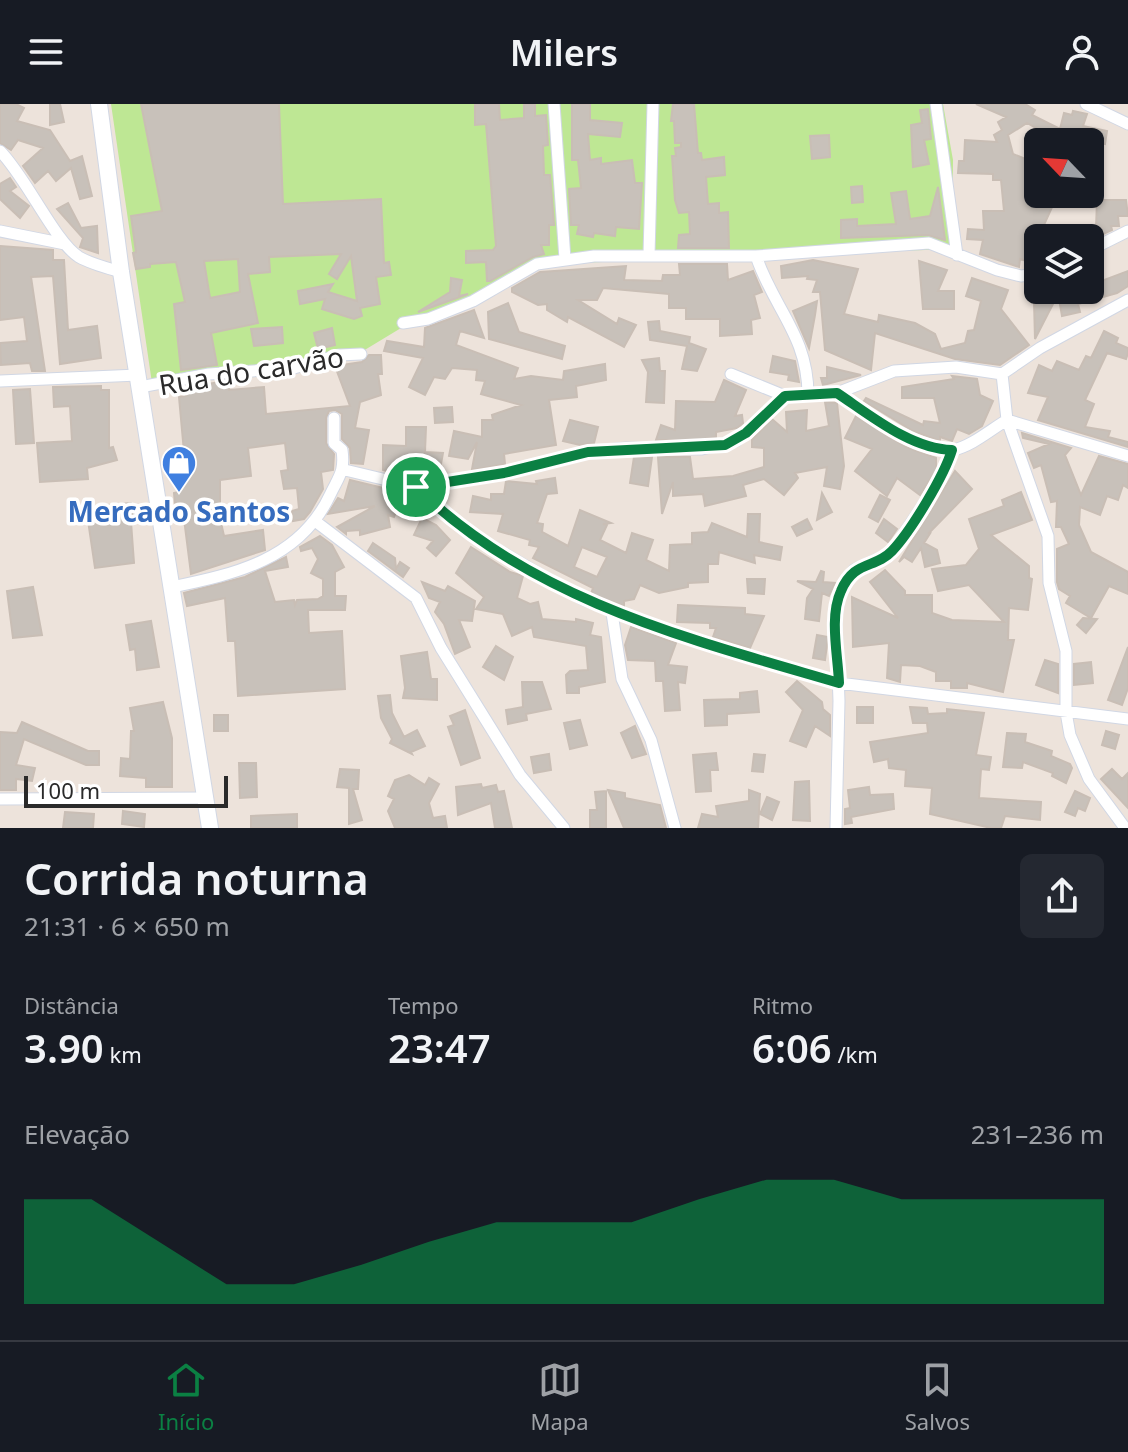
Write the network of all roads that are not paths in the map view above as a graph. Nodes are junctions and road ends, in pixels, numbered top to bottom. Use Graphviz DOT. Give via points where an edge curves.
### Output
graph roads {
  1 [pos="99,104"];
  2 [pos="554,104"];
  3 [pos="653,104"];
  4 [pos="936,104"];
  5 [pos="1086,104"];
  6 [pos="1128,124"];
  7 [pos="0,151"];
  8 [pos="0,231"];
  9 [pos="1128,231"];
  10 [pos="1104,243"];
  11 [pos="65,244"];
  12 [pos="649,255"];
  13 [pos="957,255"];
  14 [pos="756,256"];
  15 [pos="565,259"];
  16 [pos="121,272"];
  17 [pos="1024,276"];
  18 [pos="1128,300"];
  19 [pos="403,323"];
  20 [pos="361,354"];
  21 [pos="731,374"];
  22 [pos="1002,374"];
  23 [pos="0,381"];
  24 [pos="139,381"];
  25 [pos="837,393"];
  26 [pos="808,395"];
  27 [pos="785,396"];
  28 [pos="334,418"];
  29 [pos="1007,420"];
  30 [pos="952,450"];
  31 [pos="1128,456"];
  32 [pos="345,470"];
  33 [pos="416,487"];
  34 [pos="315,521"];
  35 [pos="172,587"];
  36 [pos="612,613"];
  37 [pos="839,683"];
  38 [pos="1066,712"];
  39 [pos="1128,719"];
  40 [pos="205,798"];
  41 [pos="0,799"];
  42 [pos="210,828"];
  43 [pos="564,828"];
  44 [pos="675,828"];
  45 [pos="836,828"];
  46 [pos="1125,828"];
  1 -- 16 [label="main road"];
  2 -- 15 [label="street"];
  3 -- 12 [label="street"];
  4 -- 13 [label="street"];
  5 -- 6 [label="street"];
  7 -- 11 [label="street" via="31,188"];
  8 -- 11 [label="street"];
  9 -- 10 [label="street"];
  11 -- 16 [label="street" via="77,255"];
  12 -- 14 [label="street"];
  12 -- 15 [label="street"];
  13 -- 14 [label="street" via="918,243"];
  13 -- 17 [label="street"];
  14 -- 26 [label="street" via="804,352"];
  15 -- 19 [label="street" via="537,264 451,311"];
  16 -- 24 [label="main road"];
  18 -- 22 [label="street"];
  20 -- 24 [label="street, Rua do carvão" via="294,368"];
  21 -- 27 [label="street"];
  22 -- 25 [label="street" via="956,367 894,371"];
  22 -- 29 [label="street"];
  23 -- 24 [label="street, Rua do carvão"];
  24 -- 35 [label="main road"];
  25 -- 26 [label="street"];
  25 -- 30 [label="street" via="890,429 938,450"];
  26 -- 27 [label="street"];
  27 -- 33 [label="street" via="725,445 588,452"];
  28 -- 32 [label="street" via="334,443 342,450"];
  29 -- 30 [label="street"];
  29 -- 31 [label="street"];
  29 -- 38 [label="street" via="1048,536 1049,583 1066,651"];
  30 -- 37 [label="street" via="944,474 891,553 854,570 840,592"];
  32 -- 33 [label="street"];
  32 -- 34 [label="street"];
  33 -- 36 [label="street" via="467,532"];
  34 -- 35 [label="street" via="260,563"];
  34 -- 43 [label="street" via="416,598 520,775"];
  35 -- 40 [label="main road"];
  36 -- 37 [label="street"];
  36 -- 44 [label="street" via="622,679 651,740"];
  37 -- 38 [label="street"];
  37 -- 45 [label="street"];
  38 -- 39 [label="street"];
  38 -- 46 [label="street" via="1089,779"];
  40 -- 41 [label="street"];
  40 -- 42 [label="main road"];
}
